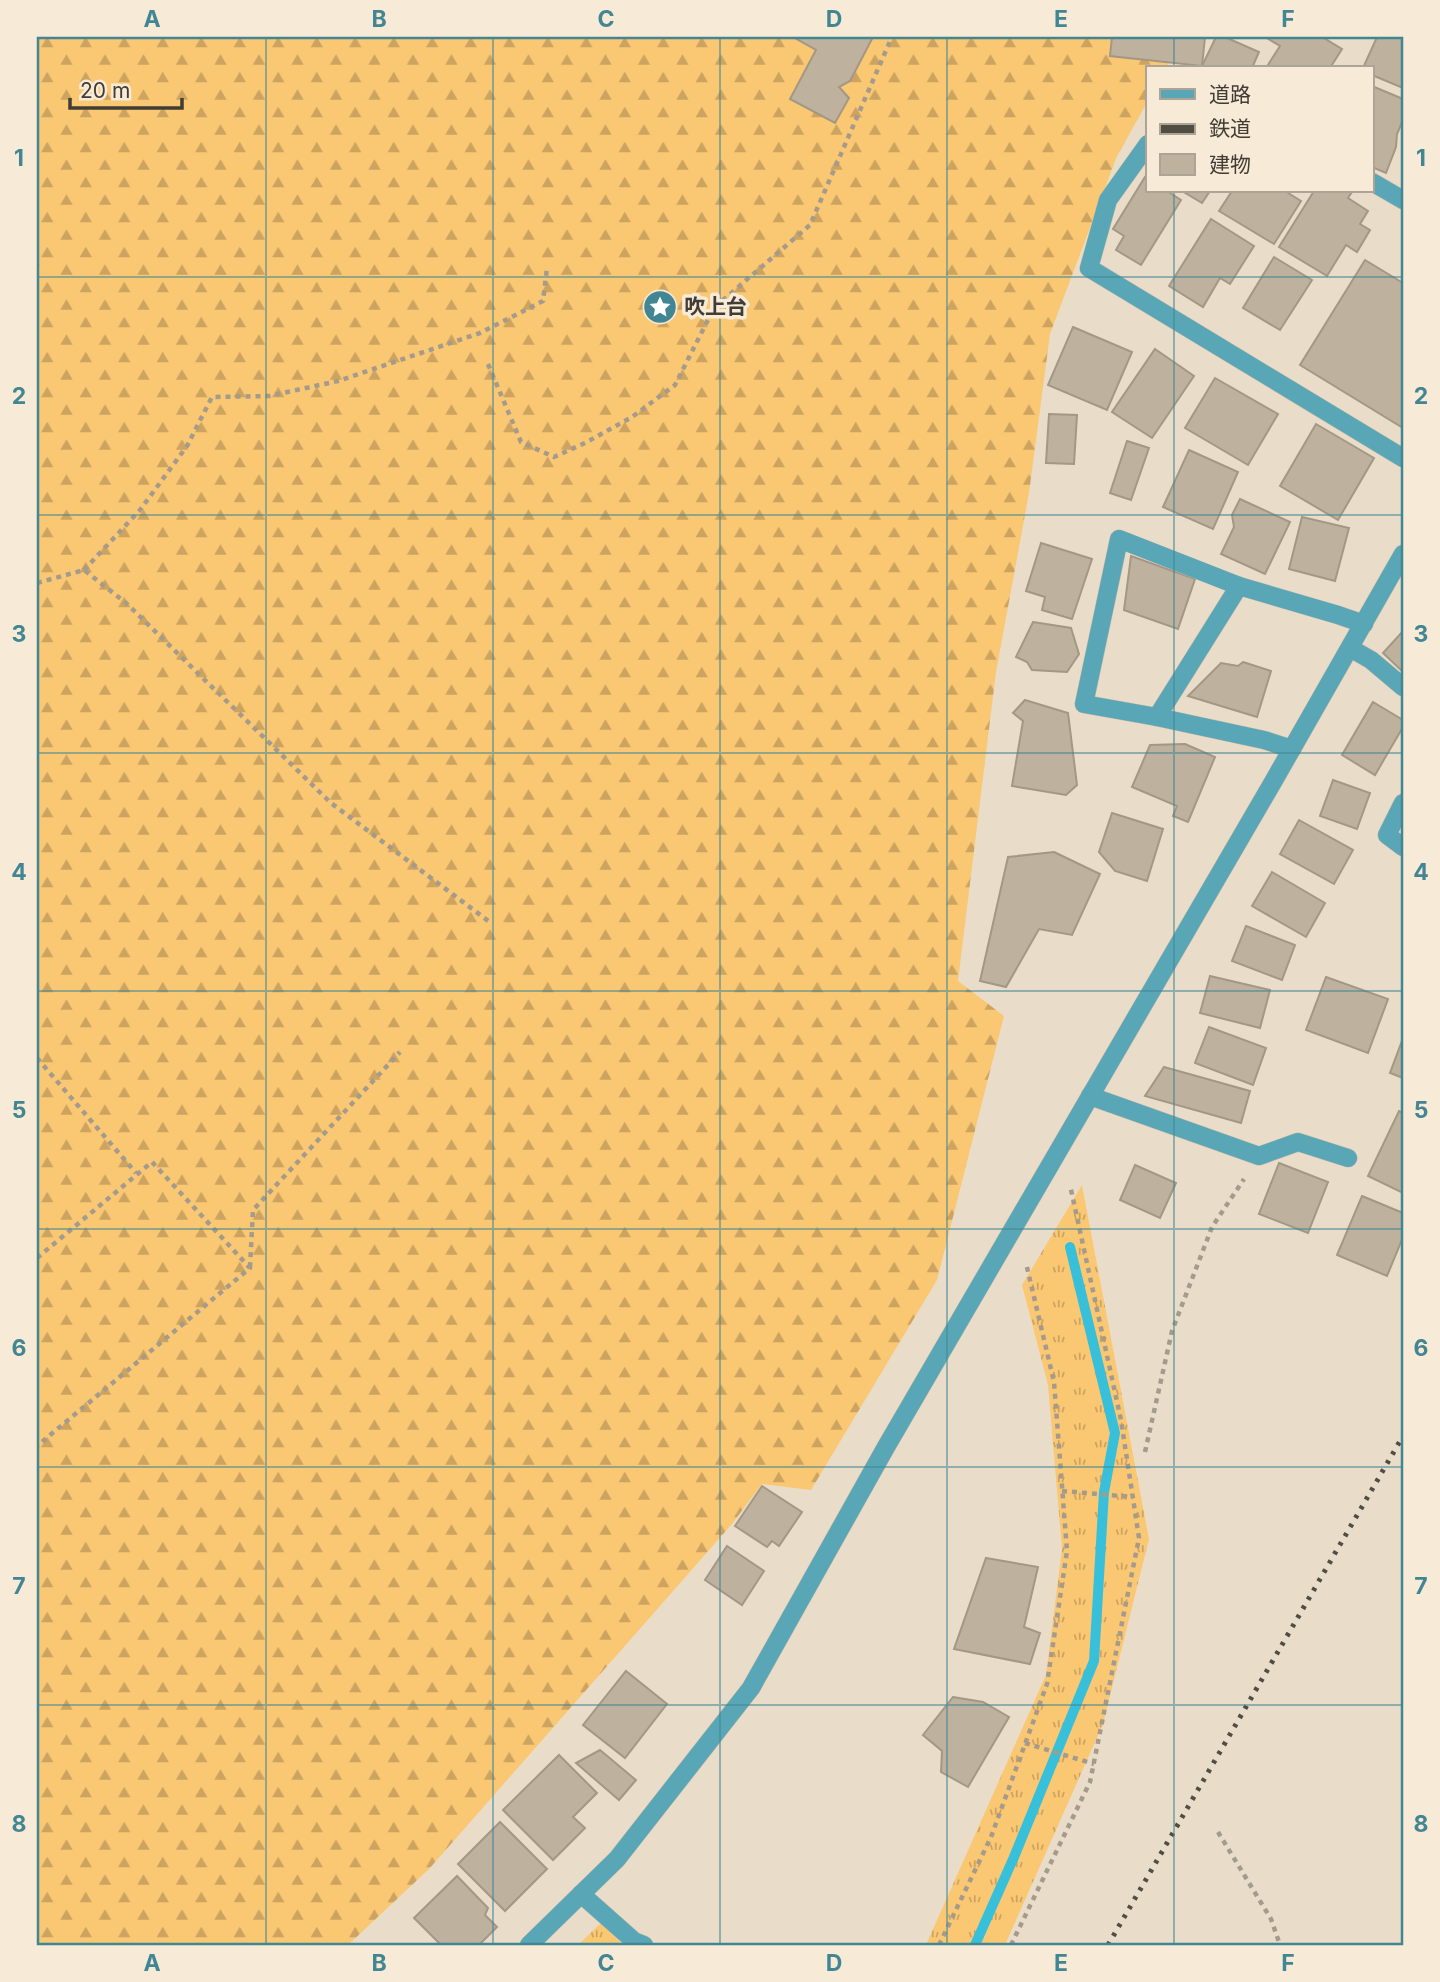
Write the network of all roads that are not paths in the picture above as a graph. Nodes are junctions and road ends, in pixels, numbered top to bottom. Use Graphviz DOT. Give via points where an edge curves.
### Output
graph roads {
  1 [pos="1146,147"];
  2 [pos="1374,184"];
  3 [pos="1403,201"];
  4 [pos="1403,458"];
  5 [pos="1403,554"];
  6 [pos="1239,586"];
  7 [pos="1364,624"];
  8 [pos="1350,648"];
  9 [pos="1403,687"];
  10 [pos="1157,717"];
  11 [pos="1292,749"];
  12 [pos="1403,803"];
  13 [pos="1403,848"];
  14 [pos="1090,1096"];
  15 [pos="1348,1158"];
  16 [pos="581,1894"];
  17 [pos="529,1945"];
  18 [pos="643,1945"];
  1 -- 4 [label="street" via="1108,200 1089,268"];
  2 -- 3 [label="street"];
  5 -- 7 [label="street"];
  6 -- 7 [label="street"];
  6 -- 10 [label="street"];
  6 -- 10 [label="street" via="1119,539 1084,704"];
  7 -- 8 [label="street"];
  8 -- 9 [label="street"];
  8 -- 11 [label="street"];
  10 -- 11 [label="street"];
  11 -- 14 [label="street"];
  12 -- 13 [label="street" via="1387,835"];
  14 -- 15 [label="street" via="1259,1156 1298,1142"];
  14 -- 16 [label="street" via="751,1689 617,1859"];
  16 -- 17 [label="street"];
  16 -- 18 [label="street"];
}
